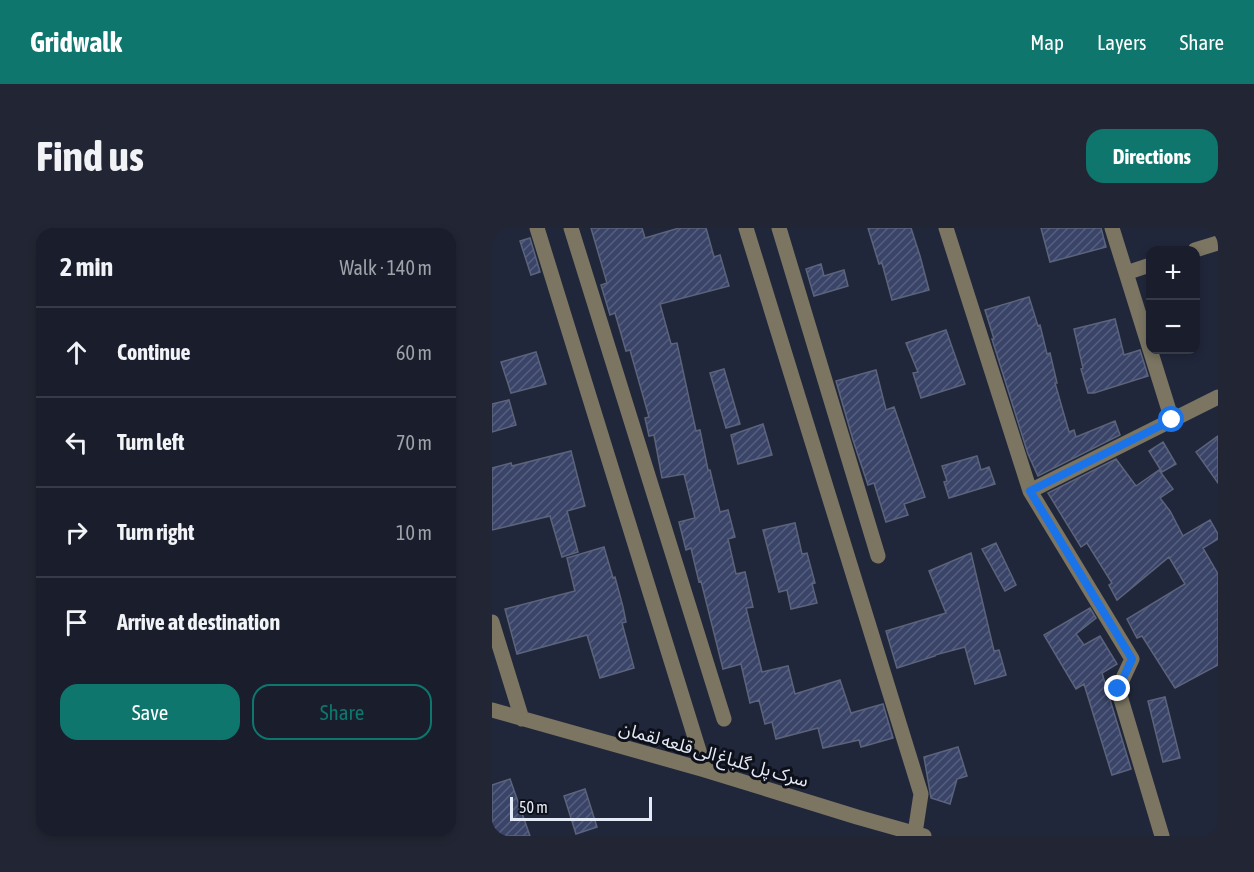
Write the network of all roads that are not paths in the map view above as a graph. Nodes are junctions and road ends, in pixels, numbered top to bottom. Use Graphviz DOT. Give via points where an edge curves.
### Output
graph roads {
  1 [pos="537,228"];
  2 [pos="571,228"];
  3 [pos="746,228"];
  4 [pos="779,228"];
  5 [pos="946,228"];
  6 [pos="1112,228"];
  7 [pos="1218,243"];
  8 [pos="1200,248"];
  9 [pos="1146,266"];
  10 [pos="1126,273"];
  11 [pos="1218,397"];
  12 [pos="1172,420"];
  13 [pos="1030,491"];
  14 [pos="878,556"];
  15 [pos="492,622"];
  16 [pos="492,710"];
  17 [pos="522,718"];
  18 [pos="724,719"];
  19 [pos="705,770"];
  20 [pos="920,834"];
  21 [pos="1162,836"];
  1 -- 19 [label="street"];
  2 -- 18 [label="street"];
  3 -- 20 [label="street" via="921,794"];
  4 -- 14 [label="street"];
  5 -- 13 [label="street"];
  6 -- 10 [label="street"];
  7 -- 8 [label="street"];
  9 -- 10 [label="street"];
  10 -- 12 [label="street"];
  11 -- 12 [label="street"];
  12 -- 13 [label="street"];
  13 -- 21 [label="street" via="1132,659 1118,689"];
  15 -- 17 [label="street"];
  16 -- 17 [label="street, سرک پل گلباغ الی قلعه لقمان"];
  17 -- 19 [label="street, سرک پل گلباغ الی قلعه لقمان"];
  19 -- 20 [label="street, سرک پل گلباغ الی قلعه لقمان"];
}
